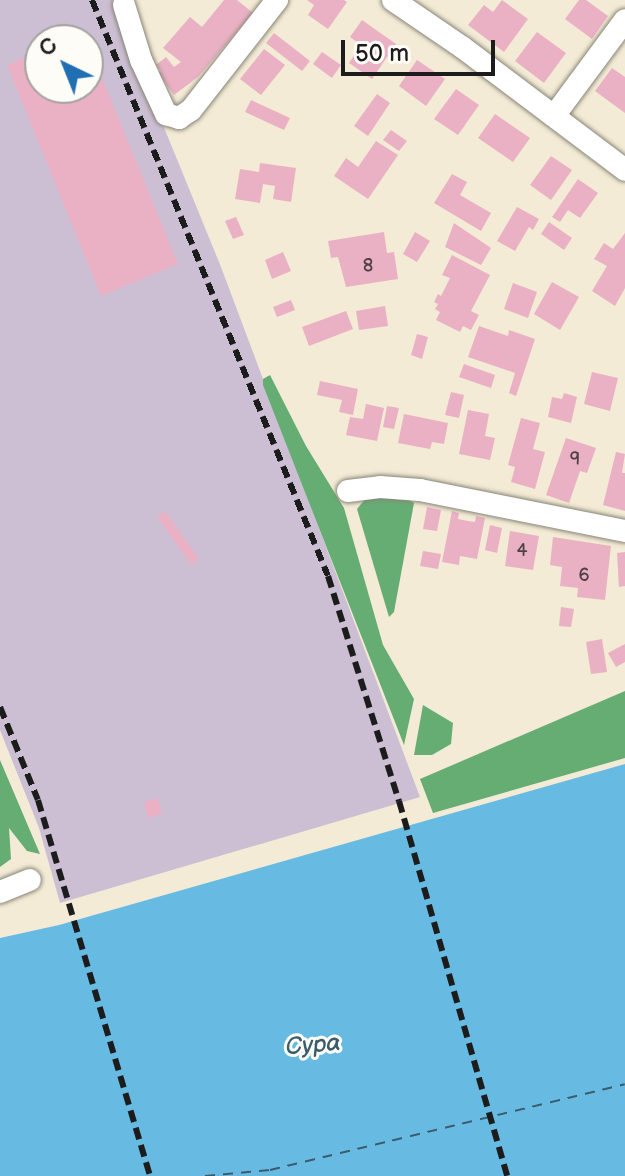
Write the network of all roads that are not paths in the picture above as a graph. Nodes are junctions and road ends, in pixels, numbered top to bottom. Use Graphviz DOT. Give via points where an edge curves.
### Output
graph roads {
  1 [pos="277,0"];
  2 [pos="393,0"];
  3 [pos="124,5"];
  4 [pos="625,20"];
  5 [pos="554,116"];
  6 [pos="625,170"];
  7 [pos="348,491"];
  8 [pos="625,531"];
  9 [pos="30,880"];
  10 [pos="0,892"];
  1 -- 3 [label="street" via="191,110 179,118 166,114"];
  2 -- 5 [label="street"];
  4 -- 5 [label="street"];
  5 -- 6 [label="street"];
  7 -- 8 [label="street" via="380,487 433,492"];
  9 -- 10 [label="street"];
}
